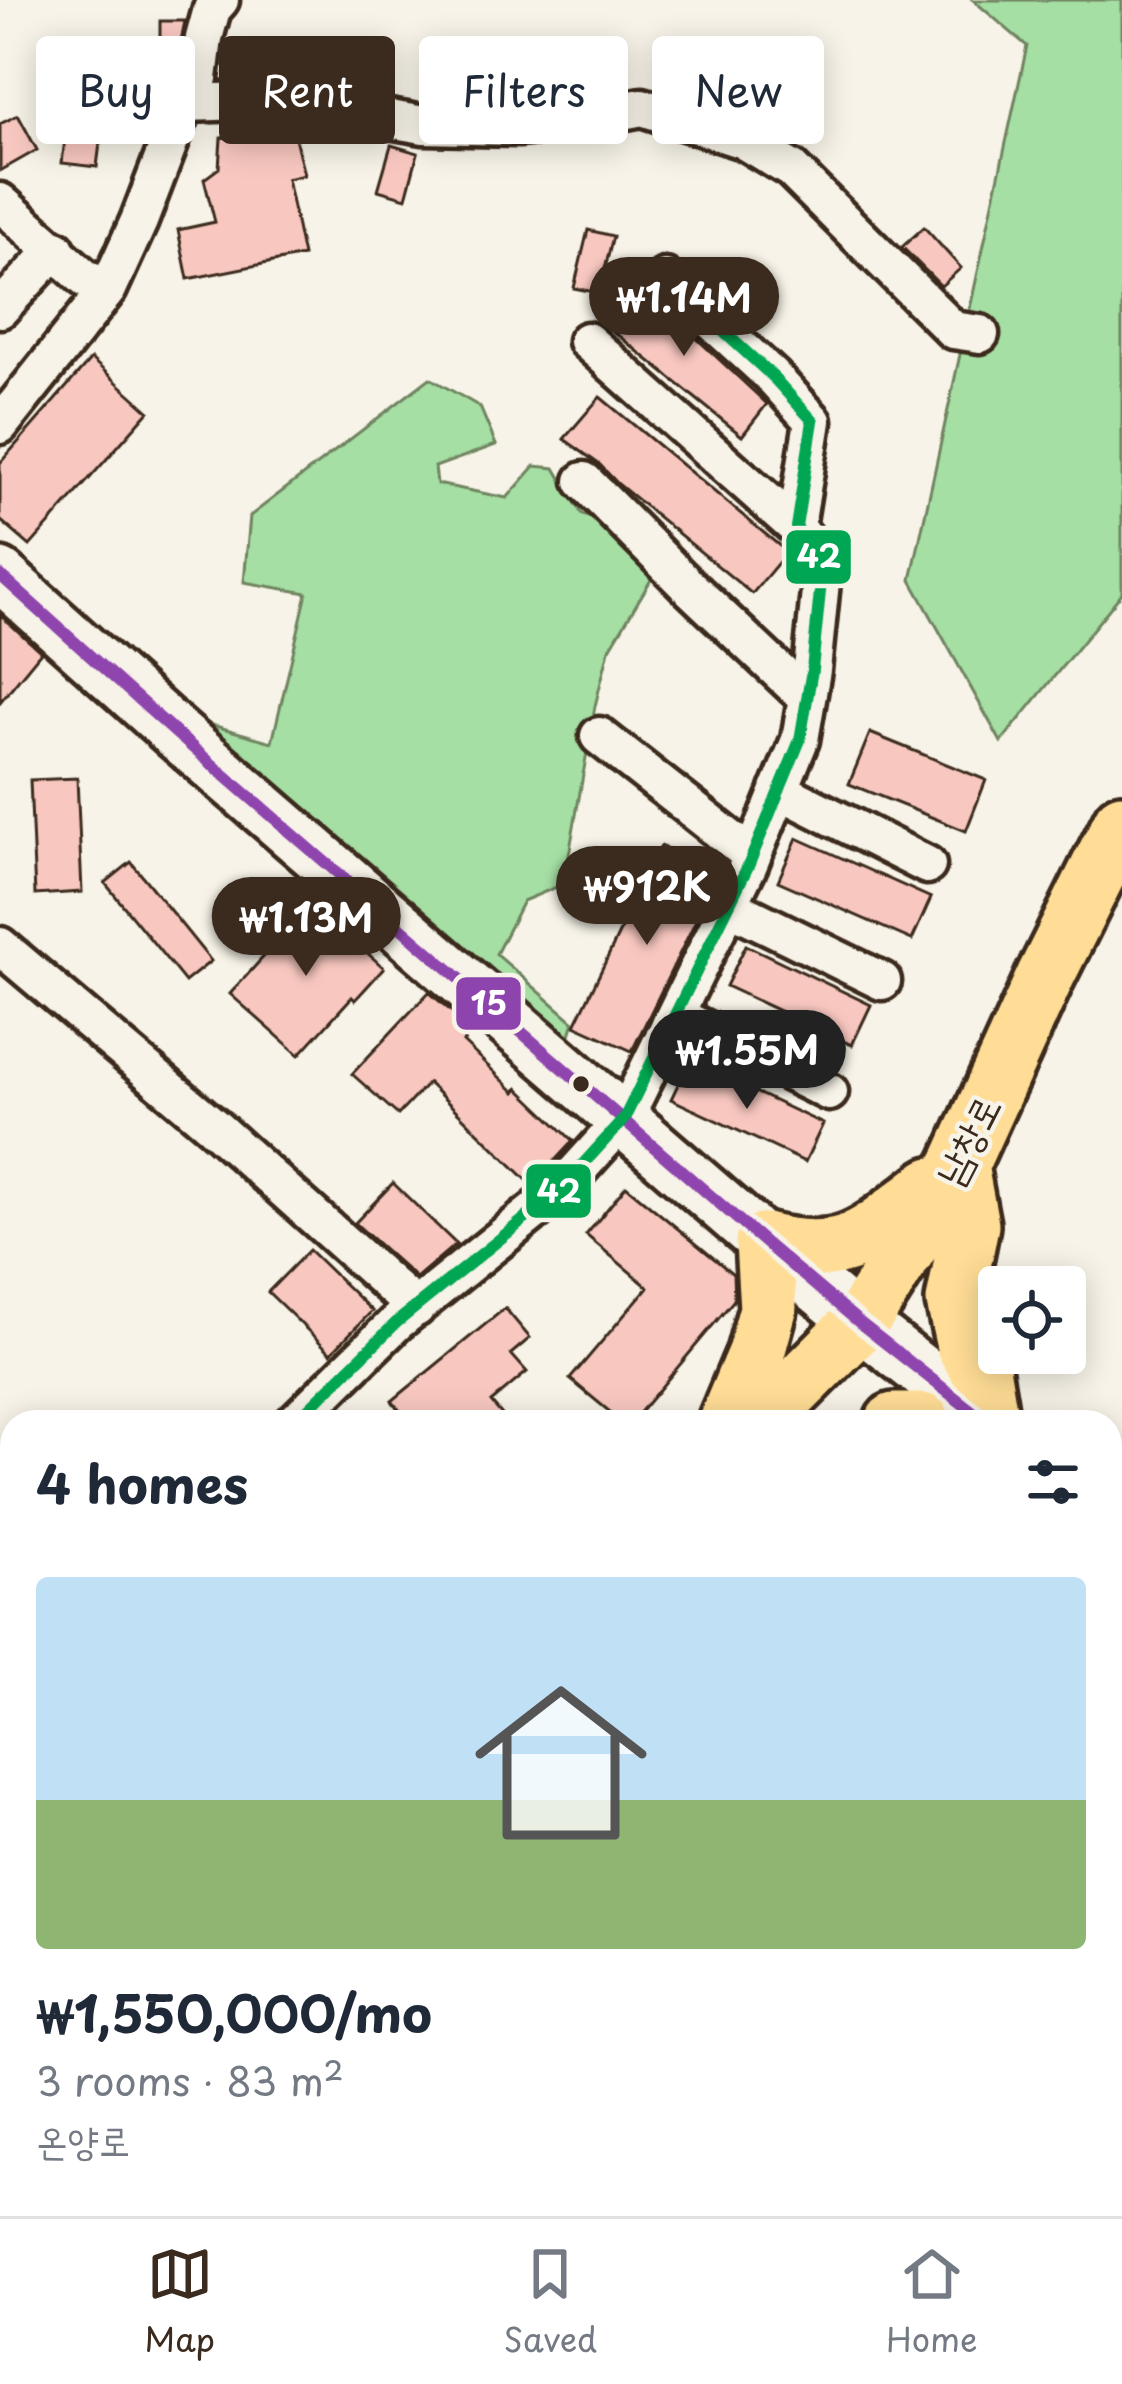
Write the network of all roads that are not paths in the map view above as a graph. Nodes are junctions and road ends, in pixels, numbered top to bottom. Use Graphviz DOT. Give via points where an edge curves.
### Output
graph roads {
  1 [pos="220,0"];
  2 [pos="195,86"];
  3 [pos="195,103"];
  4 [pos="170,144"];
  5 [pos="0,202"];
  6 [pos="56,249"];
  7 [pos="665,278"];
  8 [pos="107,289"];
  9 [pos="0,309"];
  10 [pos="980,334"];
  11 [pos="587,341"];
  12 [pos="0,425"];
  13 [pos="584,481"];
  14 [pos="796,527"];
  15 [pos="0,574"];
  16 [pos="807,698"];
  17 [pos="599,736"];
  18 [pos="779,790"];
  19 [pos="1122,823"];
  20 [pos="752,856"];
  21 [pos="926,865"];
  22 [pos="729,906"];
  23 [pos="0,946"];
  24 [pos="882,981"];
  25 [pos="675,1015"];
  26 [pos="829,1092"];
  27 [pos="625,1119"];
  28 [pos="959,1166"];
  29 [pos="764,1242"];
  30 [pos="416,1307"];
  31 [pos="860,1323"];
  32 [pos="308,1410"];
  33 [pos="732,1410"];
  34 [pos="773,1410"];
  35 [pos="972,1410"];
  36 [pos="986,1410"];
  1 -- 2 [label="street"];
  3 -- 10 [label="street" via="277,100 424,125 520,127 642,107 743,140 790,169 953,330"];
  4 -- 8 [label="street"];
  5 -- 6 [label="street"];
  6 -- 8 [label="street"];
  6 -- 9 [label="street"];
  7 -- 14 [label="street" via="813,421"];
  8 -- 12 [label="street"];
  11 -- 14 [label="street"];
  13 -- 16 [label="street"];
  14 -- 16 [label="street" via="824,562"];
  15 -- 27 [label="main road"];
  16 -- 18 [label="street"];
  17 -- 20 [label="street"];
  18 -- 20 [label="street"];
  18 -- 21 [label="street"];
  19 -- 28 [label="main road, 남창로"];
  20 -- 22 [label="street"];
  22 -- 24 [label="street"];
  22 -- 25 [label="street"];
  23 -- 30 [label="street"];
  25 -- 26 [label="street"];
  25 -- 27 [label="street"];
  27 -- 29 [label="main road"];
  27 -- 30 [label="street" via="557,1193"];
  28 -- 29 [label="main road" via="865,1237 825,1250"];
  28 -- 31 [label="main road, 남창로"];
  28 -- 36 [label="main road" via="970,1225 955,1301"];
  29 -- 31 [label="main road"];
  29 -- 33 [label="main road" via="768,1309"];
  30 -- 32 [label="street"];
  31 -- 34 [label="main road, 남창로"];
  31 -- 35 [label="main road"];
}
